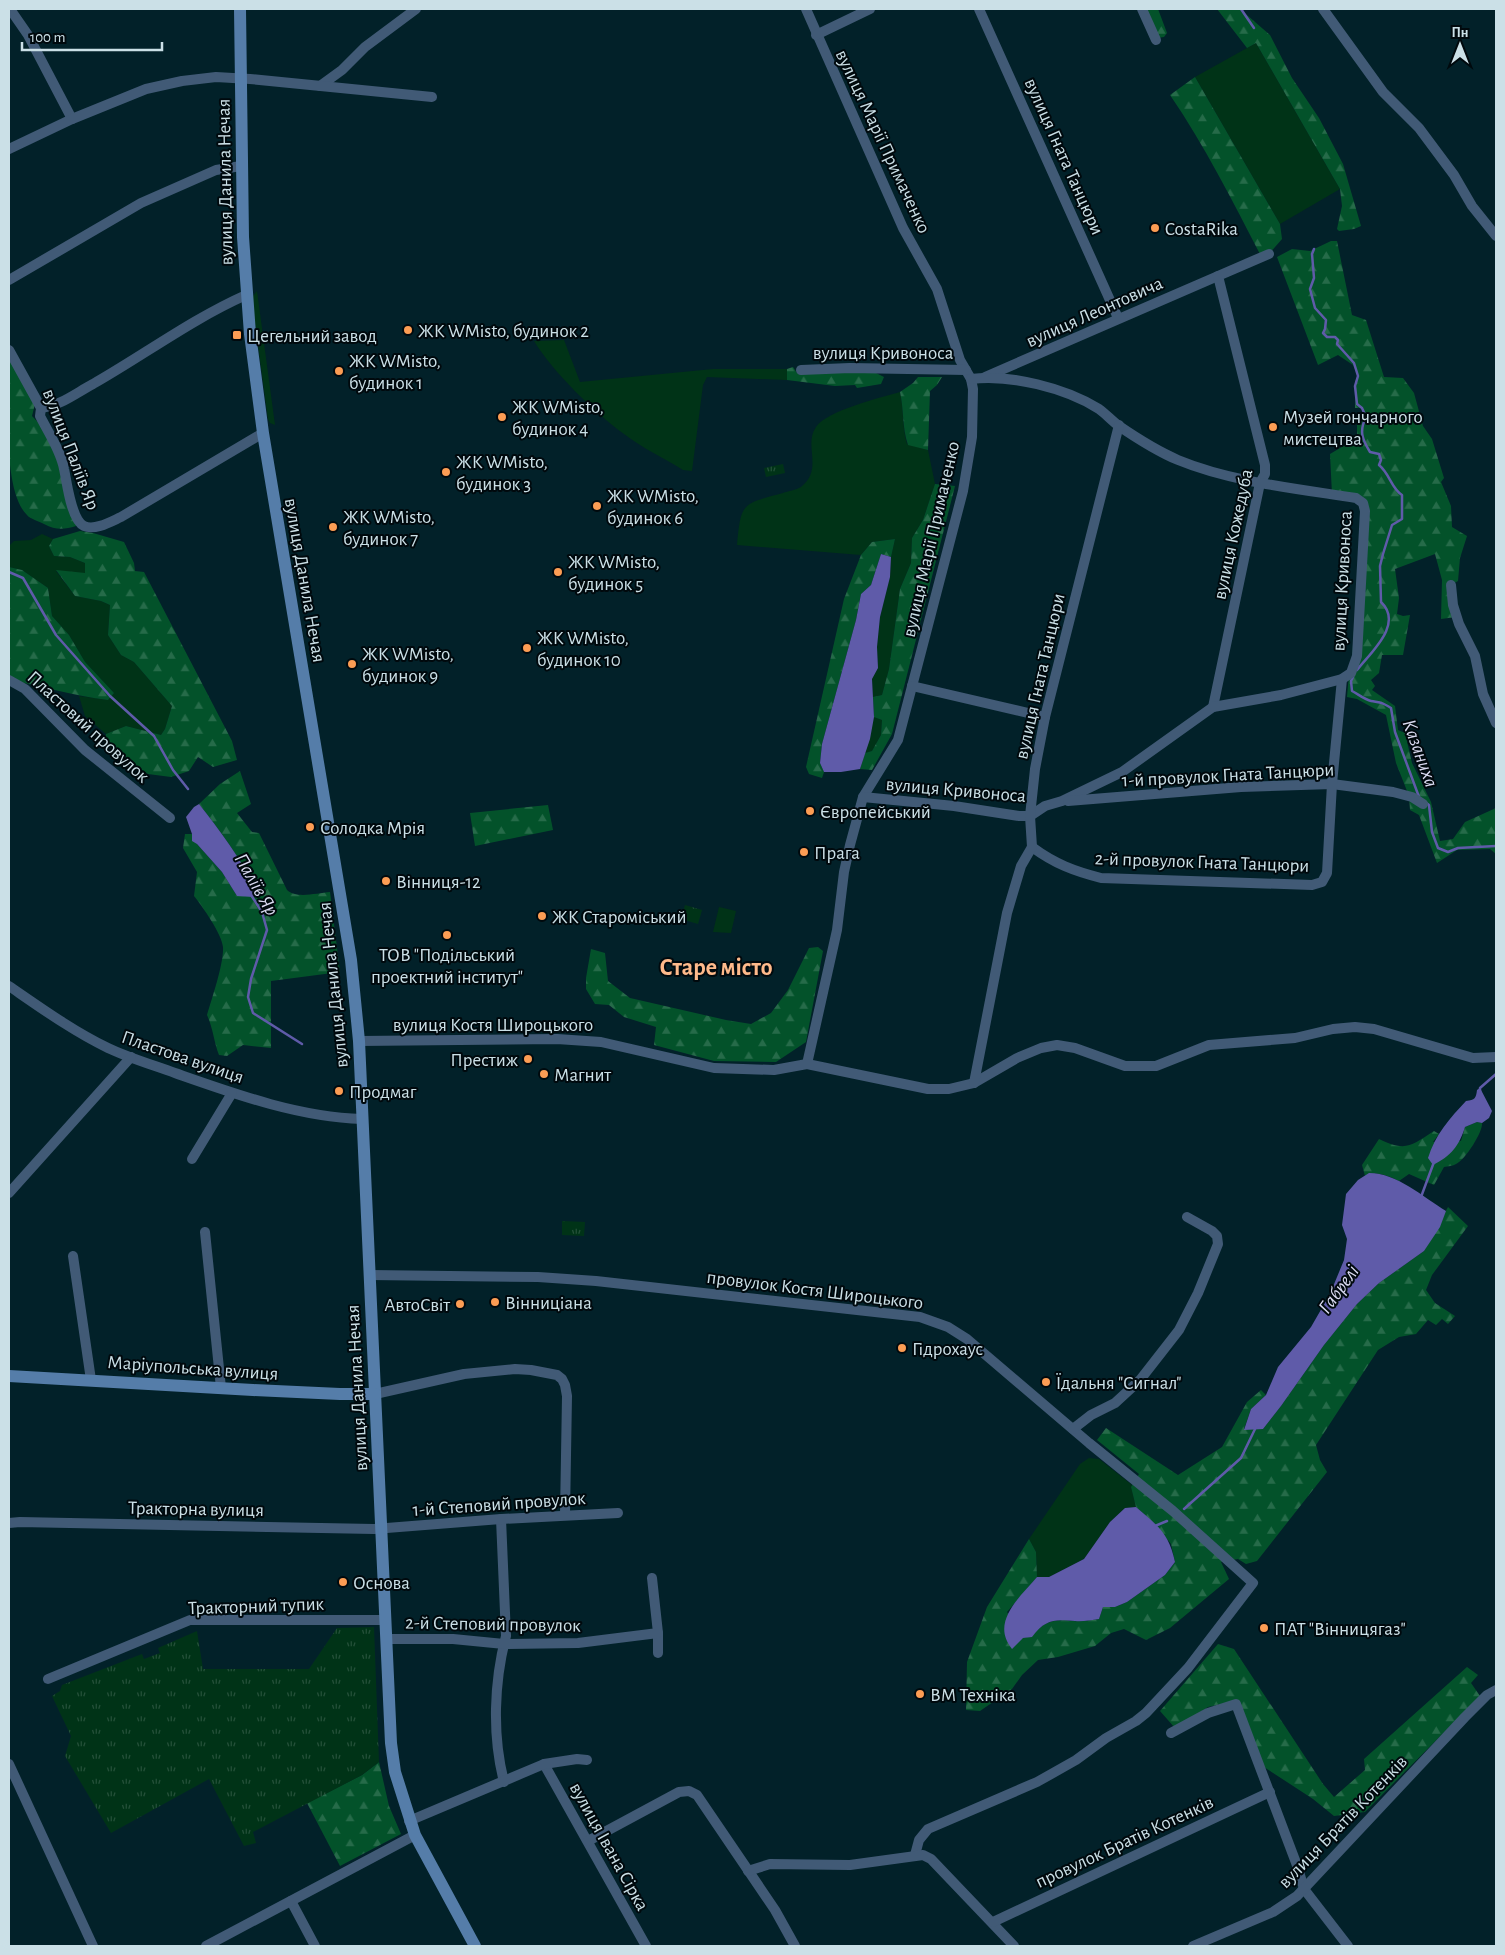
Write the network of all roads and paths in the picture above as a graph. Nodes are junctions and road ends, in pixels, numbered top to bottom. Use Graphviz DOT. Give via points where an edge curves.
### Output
graph roads {
  1 [pos="10,9"];
  2 [pos="240,9"];
  3 [pos="416,9"];
  4 [pos="806,9"];
  5 [pos="870,9"];
  6 [pos="979,9"];
  7 [pos="1142,9"];
  8 [pos="1323,9"];
  9 [pos="816,35"];
  10 [pos="1156,40"];
  11 [pos="241,78"];
  12 [pos="320,86"];
  13 [pos="432,97"];
  14 [pos="72,119"];
  15 [pos="9,148"];
  16 [pos="241,166"];
  17 [pos="1496,236"];
  18 [pos="1269,254"];
  19 [pos="1218,276"];
  20 [pos="9,280"];
  21 [pos="246,295"];
  22 [pos="1118,318"];
  23 [pos="9,350"];
  24 [pos="801,370"];
  25 [pos="966,370"];
  26 [pos="984,378"];
  27 [pos="972,380"];
  28 [pos="41,408"];
  29 [pos="1118,425"];
  30 [pos="262,433"];
  31 [pos="1260,483"];
  32 [pos="1451,585"];
  33 [pos="1342,679"];
  34 [pos="9,680"];
  35 [pos="912,686"];
  36 [pos="1213,708"];
  37 [pos="1045,717"];
  38 [pos="1496,723"];
  39 [pos="1332,784"];
  40 [pos="863,797"];
  41 [pos="1062,802"];
  42 [pos="1423,804"];
  43 [pos="1030,816"];
  44 [pos="170,818"];
  45 [pos="1032,848"];
  46 [pos="9,986"];
  47 [pos="359,1041"];
  48 [pos="131,1057"];
  49 [pos="1496,1057"];
  50 [pos="808,1064"];
  51 [pos="974,1083"];
  52 [pos="232,1093"];
  53 [pos="362,1119"];
  54 [pos="192,1159"];
  55 [pos="9,1194"];
  56 [pos="1187,1217"];
  57 [pos="205,1232"];
  58 [pos="73,1256"];
  59 [pos="369,1275"];
  60 [pos="9,1376"];
  61 [pos="90,1380"];
  62 [pos="221,1388"];
  63 [pos="375,1394"];
  64 [pos="1073,1430"];
  65 [pos="618,1513"];
  66 [pos="565,1515"];
  67 [pos="501,1519"];
  68 [pos="9,1523"];
  69 [pos="382,1528"];
  70 [pos="652,1578"];
  71 [pos="386,1620"];
  72 [pos="658,1633"];
  73 [pos="387,1639"];
  74 [pos="504,1644"];
  75 [pos="658,1653"];
  76 [pos="48,1679"];
  77 [pos="1496,1690"];
  78 [pos="1171,1733"];
  79 [pos="587,1760"];
  80 [pos="9,1764"];
  81 [pos="544,1764"];
  82 [pos="504,1782"];
  83 [pos="1270,1792"];
  84 [pos="409,1821"];
  85 [pos="415,1835"];
  86 [pos="588,1841"];
  87 [pos="916,1855"];
  88 [pos="748,1871"];
  89 [pos="1304,1889"];
  90 [pos="291,1901"];
  91 [pos="993,1922"];
  92 [pos="93,1946"];
  93 [pos="206,1946"];
  94 [pos="316,1946"];
  95 [pos="475,1946"];
  96 [pos="646,1946"];
  97 [pos="795,1946"];
  98 [pos="1014,1946"];
  99 [pos="1193,1946"];
  100 [pos="1348,1946"];
  1 -- 14 [label="street" via="28,35"];
  2 -- 11 [label="main road, вулиця Данила Нечая"];
  3 -- 12 [label="street"];
  4 -- 9 [label="street, вулиця Марії Примаченко"];
  5 -- 9 [label="street"];
  6 -- 22 [label="street, вулиця Гната Танцюри"];
  7 -- 10 [label="street"];
  8 -- 17 [label="street" via="1383,92 1419,128"];
  9 -- 25 [label="street, вулиця Марії Примаченко" via="903,228 936,289"];
  11 -- 12 [label="street"];
  11 -- 14 [label="street" via="216,77 146,89"];
  11 -- 16 [label="main road, вулиця Данила Нечая"];
  12 -- 13 [label="street"];
  14 -- 15 [label="street"];
  16 -- 20 [label="street" via="216,170 141,203"];
  16 -- 21 [label="main road, вулиця Данила Нечая"];
  18 -- 19 [label="street"];
  19 -- 22 [label="street, вулиця Леонтовича"];
  19 -- 31 [label="street, вулиця Кожедуба" via="1265,465"];
  21 -- 28 [label="street" via="175,333 70,397"];
  21 -- 30 [label="main road, вулиця Данила Нечая"];
  22 -- 26 [label="street, вулиця Леонтовича"];
  23 -- 28 [label="street, вулиця Паліїв Яр"];
  24 -- 25 [label="street, вулиця Кривоноса"];
  25 -- 27 [label="street, вулиця Марії Примаченко"];
  26 -- 27 [label="street, вулиця Кривоноса"];
  26 -- 29 [label="street, вулиця Кривоноса" via="1034,384 1059,391 1098,409"];
  27 -- 35 [label="street, вулиця Марії Примаченко" via="972,437 963,491"];
  28 -- 30 [label="street, вулиця Паліїв Яр" via="40,416 64,466 68,494 78,521 90,528 121,517"];
  29 -- 31 [label="street, вулиця Кривоноса" via="1179,460"];
  29 -- 37 [label="street, вулиця Гната Танцюри"];
  30 -- 47 [label="main road, вулиця Данила Нечая" via="350,952"];
  31 -- 33 [label="street, вулиця Кривоноса" via="1356,498 1363,503 1357,656 1352,673"];
  31 -- 36 [label="street, вулиця Кожедуба"];
  32 -- 38 [label="street" via="1459,624 1475,656 1483,694"];
  33 -- 36 [label="street, вулиця Кривоноса"];
  33 -- 39 [label="street, 2-й провулок Гната Танцюри"];
  34 -- 44 [label="street, Пластовий провулок" via="25,689 85,750"];
  35 -- 37 [label="street"];
  35 -- 40 [label="street, вулиця Марії Примаченко" via="898,740"];
  36 -- 41 [label="street, вулиця Кривоноса" via="1122,772"];
  37 -- 43 [label="street, вулиця Гната Танцюри"];
  39 -- 41 [label="street, 1-й провулок Гната Танцюри" via="1241,787"];
  39 -- 42 [label="street, 1-й провулок Гната Танцюри" via="1393,792"];
  39 -- 45 [label="street, 2-й провулок Гната Танцюри" via="1328,873 1322,882 1312,885 1101,878 1072,871"];
  40 -- 43 [label="street, вулиця Кривоноса"];
  40 -- 50 [label="street, вулиця Марії Примаченко" via="844,872 837,930"];
  41 -- 43 [label="street, вулиця Кривоноса" via="1045,806"];
  43 -- 45 [label="street, вулиця Гната Танцюри"];
  45 -- 51 [label="street" via="1021,866 1007,913"];
  46 -- 48 [label="street, Пластова вулиця" via="57,1020"];
  47 -- 50 [label="street, вулиця Костя Широцького" via="557,1039 601,1042 714,1068 774,1070"];
  47 -- 53 [label="main road, вулиця Данила Нечая"];
  48 -- 52 [label="street, Пластова вулиця"];
  48 -- 55 [label="street"];
  49 -- 51 [label="street, вулиця Костя Широцького" via="1473,1058 1374,1029 1355,1027 1295,1038 1209,1044 1156,1066 1125,1066 1057,1045 1017,1058"];
  50 -- 51 [label="street, вулиця Костя Широцького" via="928,1089 949,1089"];
  52 -- 53 [label="street, Пластова вулиця" via="318,1115"];
  52 -- 54 [label="street"];
  53 -- 59 [label="main road, вулиця Данила Нечая"];
  56 -- 64 [label="street" via="1218,1236 1218,1244 1179,1330 1140,1380 1115,1403 1091,1415"];
  57 -- 62 [label="street"];
  58 -- 61 [label="street"];
  59 -- 63 [label="main road, вулиця Данила Нечая"];
  59 -- 64 [label="street, провулок Костя Широцького" via="596,1281 920,1317 948,1327 967,1339"];
  60 -- 61 [label="main road, Маріупольська вулиця"];
  61 -- 62 [label="main road, Маріупольська вулиця"];
  62 -- 63 [label="main road, Маріупольська вулиця"];
  63 -- 66 [label="street" via="464,1374 499,1370 531,1370 557,1375 565,1385 566,1396"];
  63 -- 69 [label="main road, вулиця Данила Нечая"];
  64 -- 87 [label="street, провулок Костя Широцького" via="1173,1511 1253,1583 1188,1668 1146,1713 1037,1782 928,1829 919,1840"];
  65 -- 66 [label="street, 1-й Степовий провулок"];
  66 -- 67 [label="street, 1-й Степовий провулок"];
  67 -- 69 [label="street, 1-й Степовий провулок"];
  67 -- 74 [label="street"];
  68 -- 69 [label="street, Тракторна вулиця"];
  69 -- 71 [label="main road, вулиця Данила Нечая"];
  70 -- 72 [label="street"];
  71 -- 73 [label="main road, вулиця Данила Нечая"];
  71 -- 76 [label="street, Тракторний тупик" via="190,1620"];
  72 -- 74 [label="street, 2-й Степовий провулок" via="578,1643"];
  72 -- 75 [label="street"];
  73 -- 74 [label="street, 2-й Степовий провулок" via="453,1639"];
  73 -- 84 [label="main road, вулиця Данила Нечая" via="391,1742 395,1772"];
  74 -- 82 [label="street" via="496,1726"];
  77 -- 89 [label="street, вулиця Братів Котенків" via="1465,1717"];
  78 -- 83 [label="street" via="1208,1713 1236,1704"];
  79 -- 81 [label="street"];
  80 -- 92 [label="street"];
  81 -- 82 [label="street"];
  81 -- 86 [label="street, вулиця Івана Сірка"];
  82 -- 84 [label="street"];
  83 -- 89 [label="street"];
  83 -- 91 [label="street, провулок Братів Котенків"];
  84 -- 85 [label="main road, вулиця Данила Нечая"];
  85 -- 90 [label="street"];
  85 -- 95 [label="main road, вулиця Данила Нечая"];
  86 -- 88 [label="street" via="679,1792 689,1791 697,1795"];
  86 -- 96 [label="street, вулиця Івана Сірка"];
  87 -- 88 [label="street" via="850,1865 770,1864"];
  87 -- 91 [label="street" via="930,1859"];
  88 -- 97 [label="street"];
  89 -- 99 [label="street, вулиця Братів Котенків" via="1273,1912"];
  89 -- 100 [label="street"];
  90 -- 93 [label="street"];
  90 -- 94 [label="street"];
  91 -- 98 [label="street"];
}
